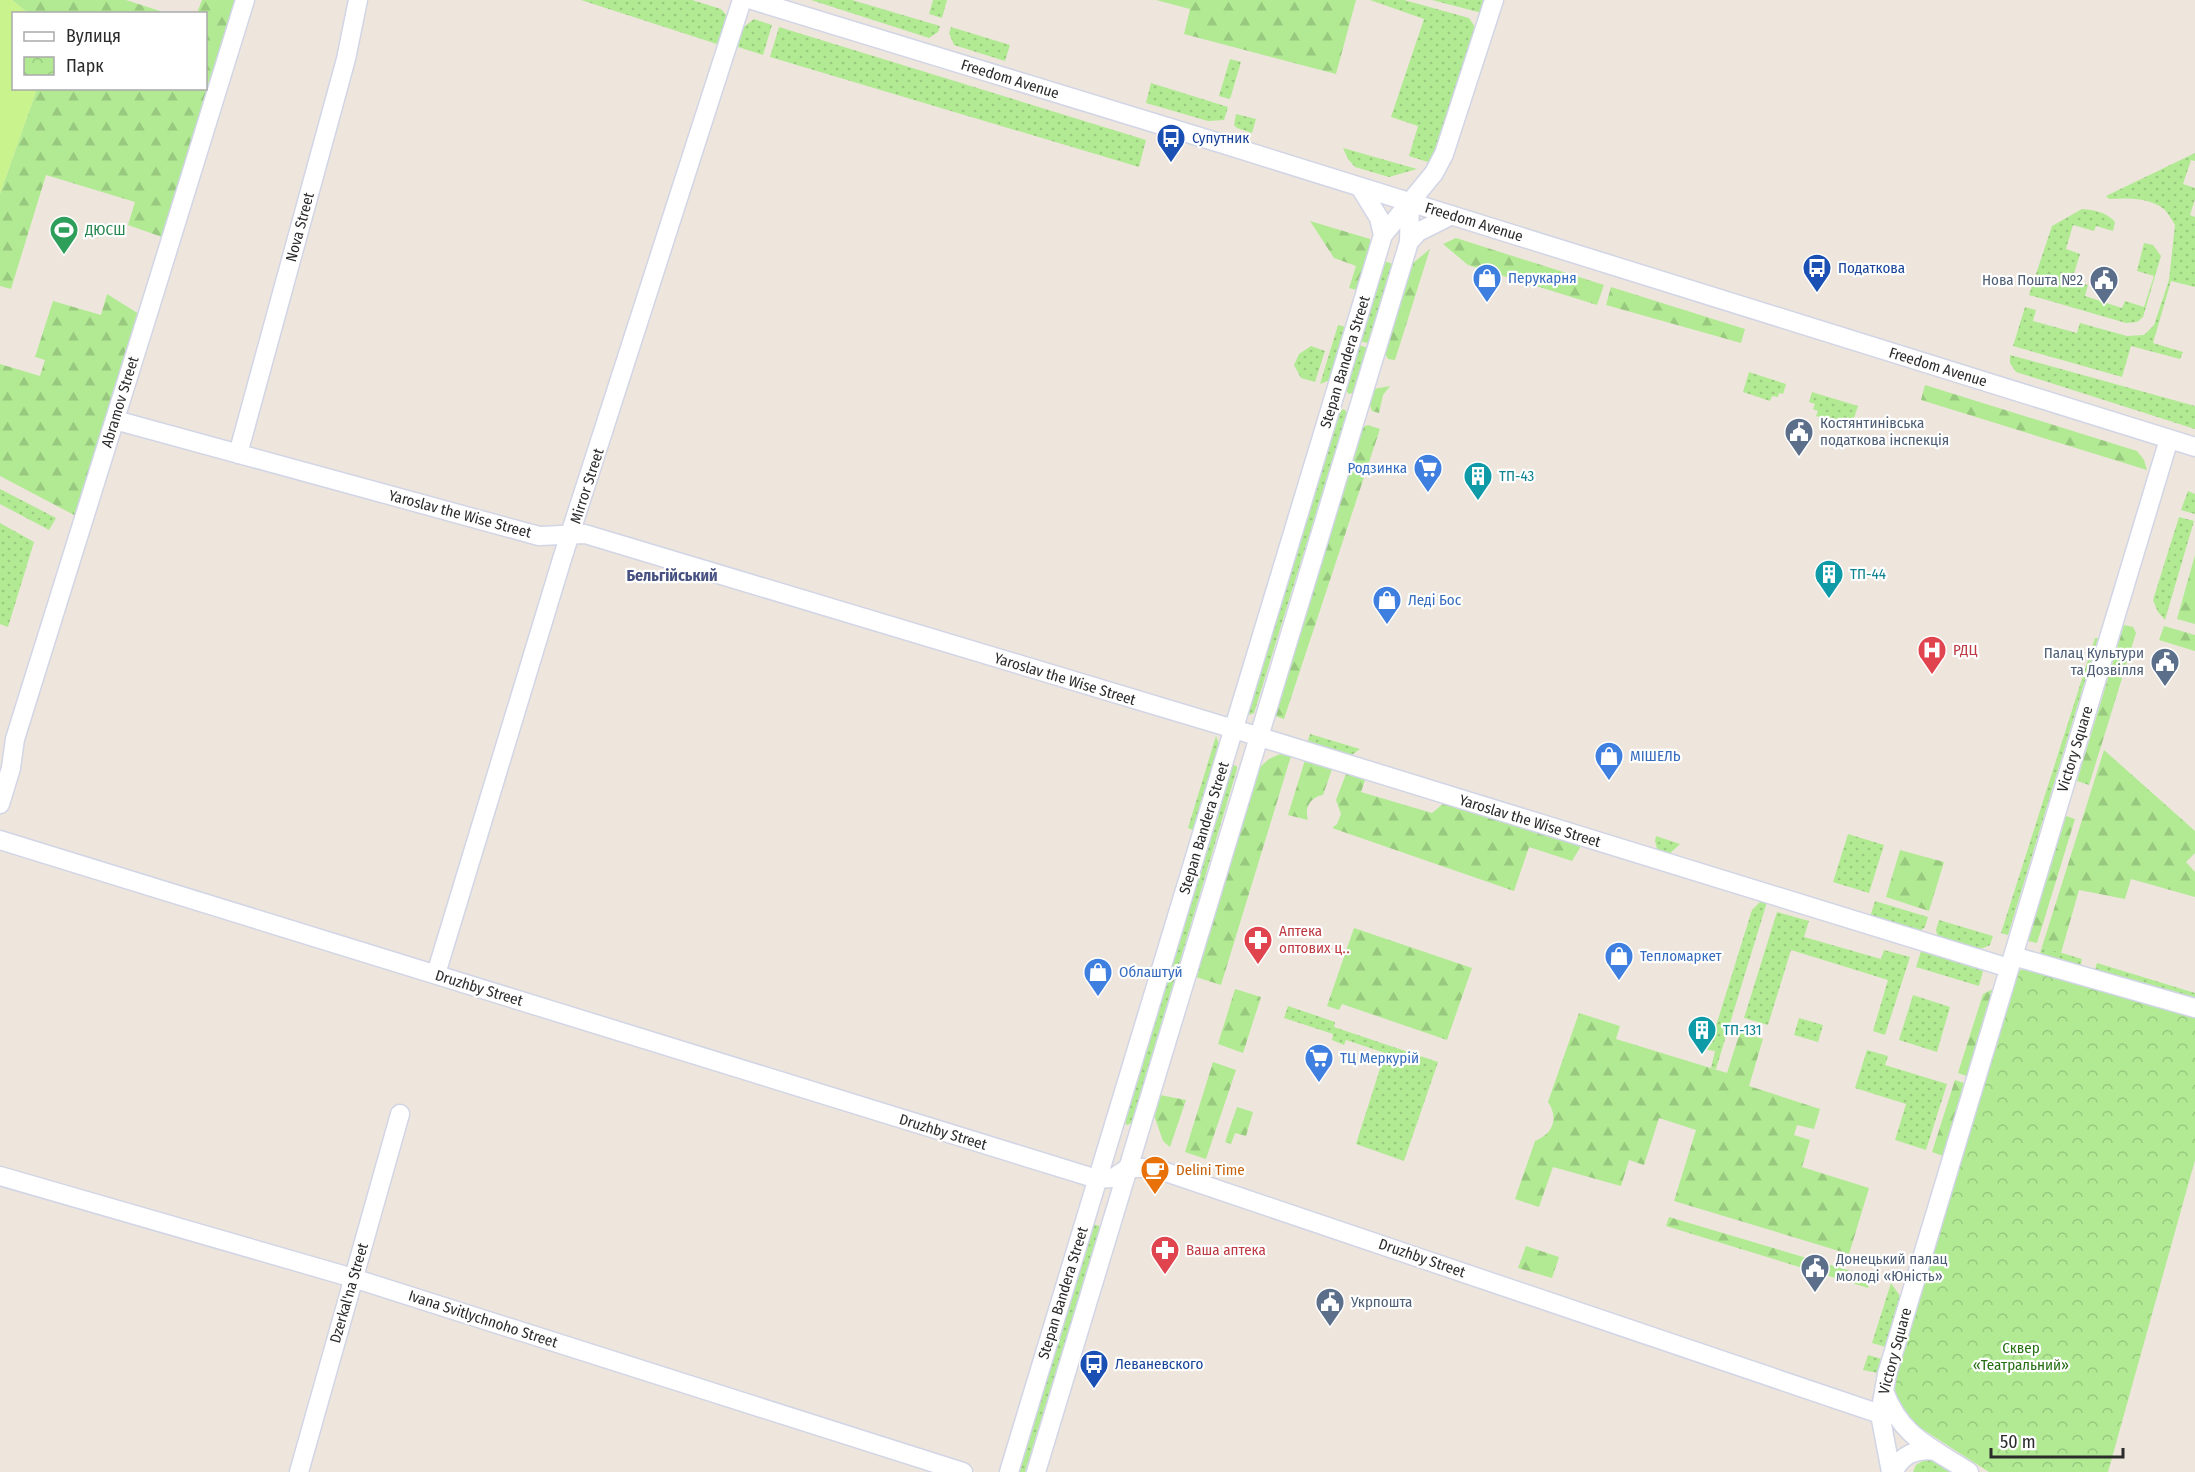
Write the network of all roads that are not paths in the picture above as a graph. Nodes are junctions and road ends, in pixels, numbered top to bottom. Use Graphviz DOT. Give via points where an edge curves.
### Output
graph roads {
  1 [pos="245,0"];
  2 [pos="358,0"];
  3 [pos="742,0"];
  4 [pos="752,0"];
  5 [pos="1494,0"];
  6 [pos="1360,187"];
  7 [pos="1410,202"];
  8 [pos="1452,215"];
  9 [pos="1383,235"];
  10 [pos="1409,242"];
  11 [pos="1337,387"];
  12 [pos="1362,397"];
  13 [pos="1332,407"];
  14 [pos="1357,415"];
  15 [pos="115,420"];
  16 [pos="2169,439"];
  17 [pos="2195,447"];
  18 [pos="238,454"];
  19 [pos="571,534"];
  20 [pos="1234,729"];
  21 [pos="1259,738"];
  22 [pos="0,804"];
  23 [pos="0,840"];
  24 [pos="2011,962"];
  25 [pos="436,974"];
  26 [pos="2195,1008"];
  27 [pos="400,1114"];
  28 [pos="1128,1168"];
  29 [pos="0,1176"];
  30 [pos="1097,1179"];
  31 [pos="353,1278"];
  32 [pos="1883,1389"];
  33 [pos="1880,1414"];
  34 [pos="1936,1451"];
  35 [pos="299,1472"];
  36 [pos="963,1472"];
  37 [pos="1008,1472"];
  38 [pos="1036,1472"];
  39 [pos="1892,1472"];
  40 [pos="1969,1472"];
  1 -- 15 [label="street, Abramov Street"];
  2 -- 18 [label="street, Nova Street" via="346,59"];
  3 -- 19 [label="street, Mirror Street"];
  4 -- 6 [label="street, Freedom Avenue"];
  5 -- 7 [label="street" via="1444,154"];
  6 -- 7 [label="street, Freedom Avenue"];
  6 -- 9 [label="street" via="1379,218"];
  7 -- 8 [label="street, Freedom Avenue"];
  7 -- 9 [label="street"];
  7 -- 10 [label="street, Stepan Bandera Street"];
  8 -- 10 [label="street" via="1418,232"];
  8 -- 16 [label="street, Freedom Avenue"];
  9 -- 11 [label="street, Stepan Bandera Street"];
  10 -- 12 [label="street, Stepan Bandera Street"];
  11 -- 12 [label="street" via="1347,399"];
  11 -- 13 [label="street, Stepan Bandera Street"];
  12 -- 14 [label="street, Stepan Bandera Street"];
  13 -- 14 [label="street" via="1346,405"];
  13 -- 20 [label="street, Stepan Bandera Street"];
  14 -- 21 [label="street, Stepan Bandera Street"];
  15 -- 18 [label="street, Yaroslav the Wise Street"];
  15 -- 22 [label="street, Abramov Street" via="15,739"];
  16 -- 17 [label="street, Freedom Avenue"];
  16 -- 24 [label="street, Victory Square"];
  18 -- 19 [label="street, Yaroslav the Wise Street" via="539,536"];
  19 -- 20 [label="street, Yaroslav the Wise Street" via="596,537"];
  19 -- 25 [label="street, Mirror Street"];
  20 -- 21 [label="street, Yaroslav the Wise Street"];
  20 -- 30 [label="street, Stepan Bandera Street"];
  21 -- 24 [label="street, Yaroslav the Wise Street"];
  21 -- 28 [label="street, Stepan Bandera Street"];
  23 -- 25 [label="street, Druzhby Street"];
  24 -- 26 [label="street"];
  24 -- 32 [label="street, Victory Square"];
  25 -- 30 [label="street, Druzhby Street"];
  27 -- 31 [label="street, Dzerkal'na Street"];
  28 -- 30 [label="street, Druzhby Street" via="1113,1178"];
  28 -- 33 [label="street, Druzhby Street" via="1154,1168"];
  28 -- 38 [label="street, Stepan Bandera Street"];
  29 -- 31 [label="street, Ivana Svitlychnoho Street"];
  30 -- 37 [label="street, Stepan Bandera Street"];
  31 -- 35 [label="street, Dzerkal'na Street"];
  31 -- 36 [label="street, Ivana Svitlychnoho Street"];
  32 -- 33 [label="street, Victory Square"];
  32 -- 34 [label="street" via="1909,1433"];
  33 -- 39 [label="street, Victory Square"];
  34 -- 39 [label="street" via="1914,1451"];
  34 -- 40 [label="street"];
}
